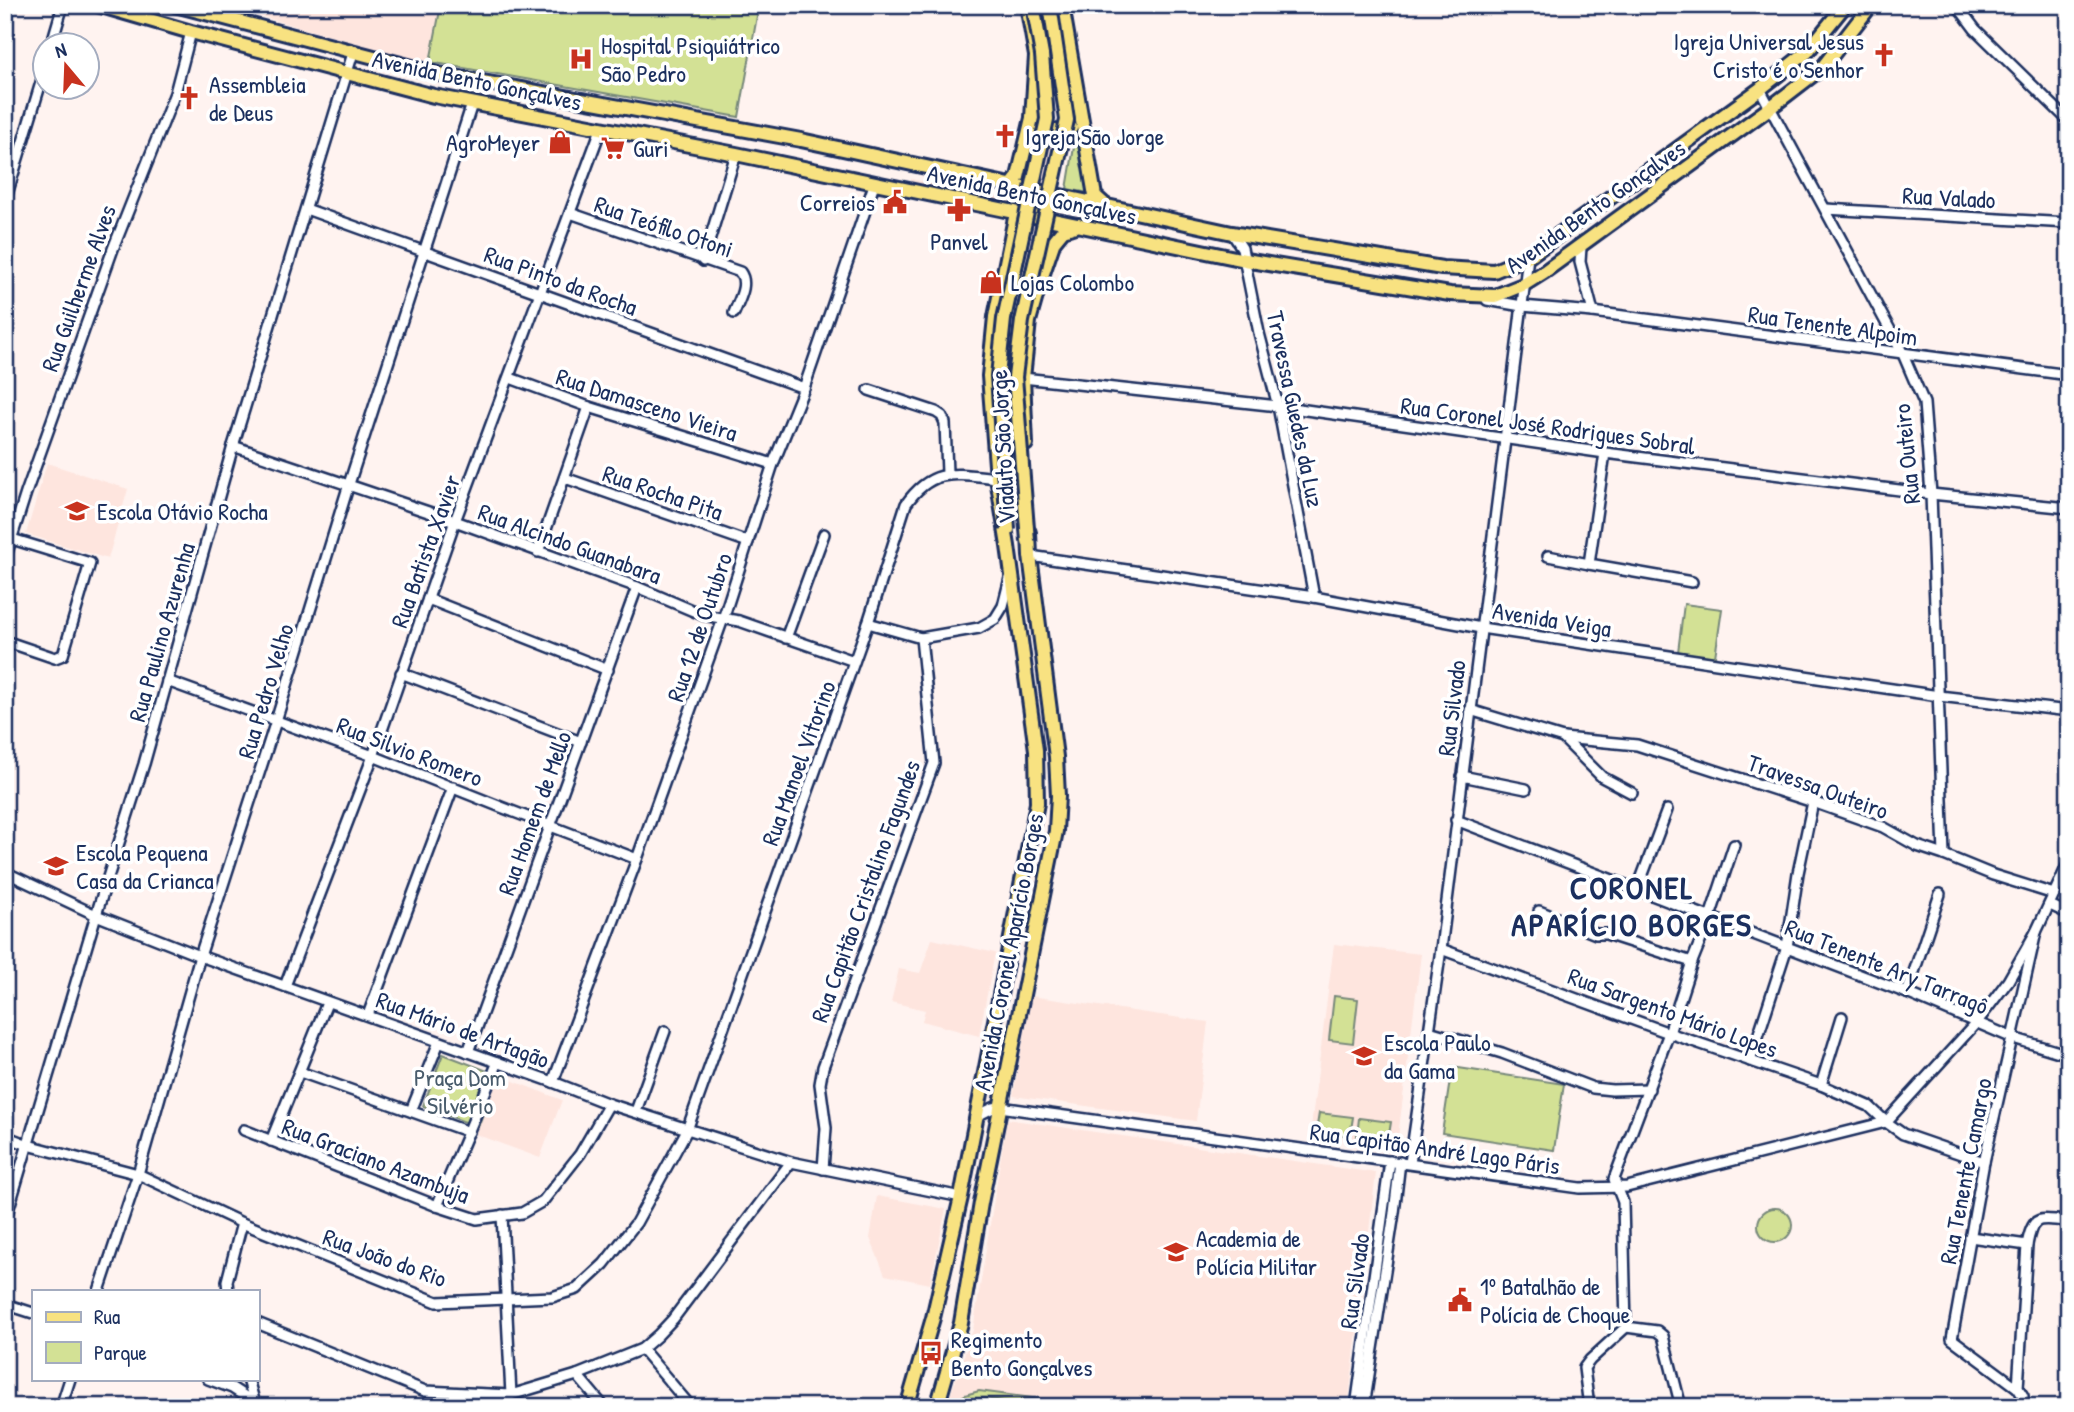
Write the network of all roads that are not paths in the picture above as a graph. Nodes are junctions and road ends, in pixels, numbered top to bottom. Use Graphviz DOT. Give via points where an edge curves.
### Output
graph roads {
  1 [pos="63,5"];
  2 [pos="98,5"];
  3 [pos="175,5"];
  4 [pos="1027,5"];
  5 [pos="1033,5"];
  6 [pos="1050,5"];
  7 [pos="1062,5"];
  8 [pos="1845,5"];
  9 [pos="1871,5"];
  10 [pos="1957,5"];
  11 [pos="193,8"];
  12 [pos="55,32"];
  13 [pos="191,32"];
  14 [pos="354,53"];
  15 [pos="348,73"];
  16 [pos="1760,89"];
  17 [pos="35,102"];
  18 [pos="472,104"];
  19 [pos="1771,107"];
  20 [pos="1032,118"];
  21 [pos="1082,120"];
  22 [pos="2069,121"];
  23 [pos="601,129"];
  24 [pos="736,154"];
  25 [pos="876,182"];
  26 [pos="1012,185"];
  27 [pos="5,201"];
  28 [pos="1106,206"];
  29 [pos="306,209"];
  30 [pos="1826,209"];
  31 [pos="570,213"];
  32 [pos="1016,213"];
  33 [pos="2069,223"];
  34 [pos="1079,225"];
  35 [pos="1232,233"];
  36 [pos="1581,247"];
  37 [pos="425,253"];
  38 [pos="1528,257"];
  39 [pos="1245,260"];
  40 [pos="704,261"];
  41 [pos="1003,274"];
  42 [pos="1040,282"];
  43 [pos="1525,284"];
  44 [pos="541,293"];
  45 [pos="1450,295"];
  46 [pos="1522,306"];
  47 [pos="1593,312"];
  48 [pos="734,313"];
  49 [pos="1903,354"];
  50 [pos="2069,375"];
  51 [pos="1023,377"];
  52 [pos="510,379"];
  53 [pos="804,388"];
  54 [pos="869,390"];
  55 [pos="1278,406"];
  56 [pos="589,407"];
  57 [pos="1505,439"];
  58 [pos="233,446"];
  59 [pos="1605,453"];
  60 [pos="773,464"];
  61 [pos="947,473"];
  62 [pos="565,478"];
  63 [pos="997,478"];
  64 [pos="349,484"];
  65 [pos="1931,494"];
  66 [pos="2069,508"];
  67 [pos="456,521"];
  68 [pos="824,534"];
  69 [pos="12,539"];
  70 [pos="748,542"];
  71 [pos="1008,547"];
  72 [pos="538,552"];
  73 [pos="1030,556"];
  74 [pos="1548,556"];
  75 [pos="5,559"];
  76 [pos="1589,564"];
  77 [pos="1012,572"];
  78 [pos="1692,582"];
  79 [pos="637,587"];
  80 [pos="1314,597"];
  81 [pos="428,599"];
  82 [pos="723,619"];
  83 [pos="868,623"];
  84 [pos="1481,628"];
  85 [pos="786,638"];
  86 [pos="921,638"];
  87 [pos="5,641"];
  88 [pos="854,661"];
  89 [pos="608,670"];
  90 [pos="401,673"];
  91 [pos="167,681"];
  92 [pos="1939,696"];
  93 [pos="1470,710"];
  94 [pos="2069,710"];
  95 [pos="276,721"];
  96 [pos="1563,738"];
  97 [pos="581,742"];
  98 [pos="373,755"];
  99 [pos="1462,776"];
  100 [pos="453,787"];
  101 [pos="1526,789"];
  102 [pos="1632,793"];
  103 [pos="1814,802"];
  104 [pos="1667,810"];
  105 [pos="1456,820"];
  106 [pos="550,826"];
  107 [pos="1734,845"];
  108 [pos="1944,855"];
  109 [pos="637,859"];
  110 [pos="2069,862"];
  111 [pos="5,872"];
  112 [pos="1637,890"];
  113 [pos="1940,894"];
  114 [pos="2054,894"];
  115 [pos="2050,905"];
  116 [pos="1539,911"];
  117 [pos="2069,914"];
  118 [pos="96,915"];
  119 [pos="1710,917"];
  120 [pos="2036,932"];
  121 [pos="1787,947"];
  122 [pos="1441,948"];
  123 [pos="200,956"];
  124 [pos="1692,962"];
  125 [pos="285,986"];
  126 [pos="1907,993"];
  127 [pos="327,1003"];
  128 [pos="368,1015"];
  129 [pos="1842,1017"];
  130 [pos="1977,1021"];
  131 [pos="665,1031"];
  132 [pos="1429,1031"];
  133 [pos="1670,1033"];
  134 [pos="2013,1038"];
  135 [pos="439,1042"];
  136 [pos="468,1052"];
  137 [pos="2069,1055"];
  138 [pos="1750,1061"];
  139 [pos="498,1062"];
  140 [pos="300,1072"];
  141 [pos="554,1082"];
  142 [pos="1821,1085"];
  143 [pos="1649,1089"];
  144 [pos="609,1104"];
  145 [pos="1000,1107"];
  146 [pos="411,1111"];
  147 [pos="636,1111"];
  148 [pos="975,1116"];
  149 [pos="1886,1122"];
  150 [pos="244,1130"];
  151 [pos="687,1130"];
  152 [pos="469,1132"];
  153 [pos="5,1136"];
  154 [pos="271,1141"];
  155 [pos="28,1145"];
  156 [pos="791,1162"];
  157 [pos="1395,1162"];
  158 [pos="1984,1162"];
  159 [pos="1410,1163"];
  160 [pos="823,1169"];
  161 [pos="138,1174"];
  162 [pos="1392,1184"];
  163 [pos="1618,1188"];
  164 [pos="961,1197"];
  165 [pos="437,1206"];
  166 [pos="1383,1212"];
  167 [pos="1394,1213"];
  168 [pos="502,1215"];
  169 [pos="5,1221"];
  170 [pos="2069,1221"];
  171 [pos="242,1223"];
  172 [pos="1970,1237"];
  173 [pos="1380,1238"];
  174 [pos="1390,1239"];
  175 [pos="2027,1245"];
  176 [pos="1381,1266"];
  177 [pos="99,1290"];
  178 [pos="228,1290"];
  179 [pos="505,1300"];
  180 [pos="5,1304"];
  181 [pos="32,1313"];
  182 [pos="259,1324"];
  183 [pos="1626,1327"];
  184 [pos="642,1349"];
  185 [pos="1365,1373"];
  186 [pos="577,1375"];
  187 [pos="70,1380"];
  188 [pos="211,1380"];
  189 [pos="248,1380"];
  190 [pos="2018,1388"];
  191 [pos="511,1395"];
  192 [pos="257,1406"];
  193 [pos="61,1407"];
  194 [pos="499,1407"];
  195 [pos="604,1407"];
  196 [pos="691,1407"];
  197 [pos="907,1407"];
  198 [pos="937,1407"];
  199 [pos="1356,1407"];
  200 [pos="1364,1407"];
  201 [pos="1589,1407"];
  202 [pos="1681,1407"];
  203 [pos="2023,1407"];
  1 -- 12 [label="street"];
  2 -- 13 [label="main road, Avenida Bento Gonçalves"];
  3 -- 11 [label="main road, Avenida Bento Gonçalves"];
  4 -- 20 [label="main road" via="1036,56"];
  5 -- 71 [label="main road, Viaduto São Jorge, bridge" via="1047,119 1004,319 999,365"];
  6 -- 73 [label="main road, Viaduto São Jorge, bridge" via="1067,120 1022,321 1015,377"];
  7 -- 21 [label="main road"];
  8 -- 16 [label="main road, Avenida Bento Gonçalves" via="1807,52"];
  9 -- 19 [label="main road, Avenida Bento Gonçalves" via="1823,67"];
  10 -- 22 [label="street" via="1975,29"];
  11 -- 14 [label="main road, Avenida Bento Gonçalves"];
  13 -- 15 [label="main road, Avenida Bento Gonçalves"];
  13 -- 69 [label="street, Rua Guilherme Alves" via="175,93 113,249"];
  14 -- 15 [label="street, Rua Paulino Azurenha"];
  14 -- 26 [label="main road, Avenida Bento Gonçalves" via="439,74 801,140"];
  15 -- 18 [label="main road, Avenida Bento Gonçalves"];
  15 -- 29 [label="street, Rua Paulino Azurenha"];
  16 -- 19 [label="street, Rua Outeiro"];
  16 -- 38 [label="main road, Avenida Bento Gonçalves"];
  17 -- 27 [label="street"];
  18 -- 23 [label="main road, Avenida Bento Gonçalves"];
  18 -- 37 [label="street, Rua Pedro Velho"];
  19 -- 30 [label="street, Rua Outeiro"];
  19 -- 36 [label="main road, Avenida Bento Gonçalves"];
  20 -- 21 [label="main road" via="1046,130 1062,132"];
  20 -- 26 [label="main road"];
  21 -- 28 [label="main road" via="1095,196"];
  23 -- 24 [label="main road, Avenida Bento Gonçalves"];
  23 -- 31 [label="street, Rua Batista Xavier"];
  24 -- 25 [label="main road, Avenida Bento Gonçalves"];
  24 -- 40 [label="street"];
  25 -- 32 [label="main road, Avenida Bento Gonçalves"];
  25 -- 53 [label="street, Rua 12 de Outubro"];
  26 -- 28 [label="main road, Avenida Bento Gonçalves"];
  28 -- 35 [label="main road, Avenida Bento Gonçalves"];
  29 -- 37 [label="street, Rua Pinto da Rocha"];
  29 -- 58 [label="street, Rua Paulino Azurenha"];
  30 -- 33 [label="street, Rua Valado"];
  30 -- 49 [label="street, Rua Outeiro"];
  31 -- 40 [label="street, Rua Teófilo Otoni"];
  31 -- 44 [label="street, Rua Batista Xavier"];
  32 -- 34 [label="main road, Avenida Bento Gonçalves"];
  32 -- 41 [label="main road, Avenida Coronel Aparício Borges"];
  34 -- 39 [label="main road, Avenida Bento Gonçalves"];
  34 -- 42 [label="main road, Avenida Coronel Aparício Borges" via="1063,230 1054,241"];
  35 -- 38 [label="main road, Avenida Bento Gonçalves" via="1442,268 1494,271"];
  35 -- 39 [label="street, Travessa Guedes da Luz"];
  36 -- 43 [label="main road, Avenida Bento Gonçalves"];
  36 -- 47 [label="street" via="1580,262"];
  37 -- 44 [label="street, Rua Pinto da Rocha"];
  37 -- 64 [label="street, Rua Pedro Velho"];
  38 -- 43 [label="street, Rua Silvado"];
  39 -- 45 [label="main road, Avenida Bento Gonçalves"];
  39 -- 55 [label="street, Travessa Guedes da Luz"];
  40 -- 48 [label="street, Rua Teófilo Otoni" via="744,277"];
  41 -- 42 [label="main road" via="1026,270"];
  41 -- 63 [label="main road, Avenida Coronel Aparício Borges" via="989,376"];
  42 -- 51 [label="main road, Avenida Coronel Aparício Borges" via="1029,321"];
  43 -- 45 [label="main road, Avenida Bento Gonçalves" via="1495,296"];
  43 -- 46 [label="street, Rua Silvado"];
  44 -- 52 [label="street, Rua Batista Xavier"];
  44 -- 53 [label="street, Rua Pinto da Rocha"];
  45 -- 46 [label="street, Rua Tenente Alpoim"];
  46 -- 47 [label="street, Rua Tenente Alpoim"];
  46 -- 57 [label="street, Rua Silvado"];
  47 -- 49 [label="street, Rua Tenente Alpoim"];
  49 -- 50 [label="street, Rua Tenente Alpoim"];
  49 -- 65 [label="street, Rua Outeiro" via="1924,403"];
  51 -- 55 [label="street, Rua Coronel José Rodrigues Sobral"];
  51 -- 73 [label="main road, Avenida Coronel Aparício Borges"];
  52 -- 56 [label="street, Rua Damasceno Vieira"];
  52 -- 67 [label="street, Rua Batista Xavier"];
  53 -- 60 [label="street, Rua 12 de Outubro"];
  54 -- 61 [label="street" via="942,416"];
  55 -- 57 [label="street, Rua Coronel José Rodrigues Sobral"];
  55 -- 80 [label="street, Travessa Guedes da Luz"];
  56 -- 60 [label="street, Rua Damasceno Vieira"];
  56 -- 62 [label="street"];
  57 -- 59 [label="street, Rua Coronel José Rodrigues Sobral"];
  57 -- 84 [label="street, Rua Silvado"];
  58 -- 64 [label="street, Rua Alcindo Guanabara"];
  58 -- 91 [label="street, Rua Paulino Azurenha"];
  59 -- 65 [label="street, Rua Coronel José Rodrigues Sobral"];
  59 -- 76 [label="street"];
  60 -- 70 [label="street, Rua 12 de Outubro"];
  61 -- 63 [label="street"];
  61 -- 83 [label="street, Rua Manoel Vitorino" via="915,491 906,504"];
  62 -- 70 [label="street, Rua Rocha Pita"];
  62 -- 72 [label="street"];
  63 -- 71 [label="main road, Avenida Coronel Aparício Borges"];
  64 -- 67 [label="street, Rua Alcindo Guanabara"];
  64 -- 95 [label="street, Rua Pedro Velho"];
  65 -- 66 [label="street, Rua Coronel José Rodrigues Sobral"];
  65 -- 92 [label="street, Rua Outeiro"];
  67 -- 72 [label="street, Rua Alcindo Guanabara"];
  67 -- 81 [label="street, Rua Batista Xavier"];
  68 -- 85 [label="street"];
  69 -- 75 [label="street, Rua Guilherme Alves"];
  69 -- 87 [label="street" via="90,563 63,655 55,658"];
  70 -- 82 [label="street, Rua 12 de Outubro"];
  71 -- 77 [label="main road, Avenida Coronel Aparício Borges"];
  72 -- 79 [label="street, Rua Alcindo Guanabara"];
  73 -- 80 [label="street, Avenida Veiga"];
  73 -- 145 [label="main road, Avenida Coronel Aparício Borges" via="1058,796 1056,831"];
  74 -- 76 [label="street"];
  76 -- 78 [label="street"];
  77 -- 86 [label="street" via="995,619 979,628"];
  77 -- 148 [label="main road, Avenida Coronel Aparício Borges" via="1036,750 1037,803"];
  79 -- 82 [label="street, Rua Alcindo Guanabara"];
  79 -- 89 [label="street, Rua Homem de Mello"];
  80 -- 84 [label="street, Avenida Veiga"];
  81 -- 89 [label="street"];
  81 -- 90 [label="street, Rua Batista Xavier"];
  82 -- 85 [label="street, Rua Alcindo Guanabara"];
  82 -- 109 [label="street, Rua 12 de Outubro"];
  83 -- 86 [label="street"];
  83 -- 88 [label="street, Rua Manoel Vitorino"];
  84 -- 92 [label="street, Avenida Veiga"];
  84 -- 93 [label="street, Rua Silvado"];
  85 -- 88 [label="street, Rua Alcindo Guanabara"];
  86 -- 160 [label="street, Rua Capitão Cristalino Fagundes" via="934,763 822,1067"];
  88 -- 151 [label="street, Rua Manoel Vitorino"];
  89 -- 97 [label="street, Rua Homem de Mello"];
  90 -- 97 [label="street"];
  90 -- 98 [label="street, Rua Batista Xavier"];
  91 -- 95 [label="street, Rua Silvio Romero"];
  91 -- 118 [label="street, Rua Paulino Azurenha"];
  92 -- 94 [label="street, Avenida Veiga"];
  92 -- 108 [label="street, Rua Outeiro"];
  93 -- 96 [label="street, Travessa Outeiro"];
  93 -- 99 [label="street, Rua Silvado"];
  95 -- 98 [label="street, Rua Silvio Romero"];
  95 -- 123 [label="street, Rua Pedro Velho"];
  96 -- 102 [label="street" via="1602,777"];
  96 -- 103 [label="street, Travessa Outeiro" via="1637,745"];
  97 -- 106 [label="street, Rua Homem de Mello"];
  98 -- 100 [label="street, Rua Silvio Romero"];
  98 -- 125 [label="street, Rua Batista Xavier"];
  99 -- 101 [label="street"];
  99 -- 105 [label="street, Rua Silvado"];
  100 -- 106 [label="street, Rua Silvio Romero"];
  100 -- 128 [label="street"];
  103 -- 108 [label="street, Travessa Outeiro"];
  103 -- 121 [label="street"];
  104 -- 112 [label="street"];
  105 -- 112 [label="street, Rua Tenente Ary Tarragô"];
  105 -- 122 [label="street, Rua Silvado"];
  106 -- 109 [label="street, Rua Silvio Romero"];
  106 -- 136 [label="street, Rua Homem de Mello"];
  107 -- 119 [label="street"];
  108 -- 114 [label="street, Travessa Outeiro"];
  109 -- 141 [label="street, Rua 12 de Outubro"];
  110 -- 114 [label="street"];
  111 -- 118 [label="street, Rua Mário de Artagão"];
  112 -- 119 [label="street, Rua Tenente Ary Tarragô"];
  113 -- 126 [label="street"];
  114 -- 115 [label="street"];
  115 -- 117 [label="street"];
  115 -- 120 [label="street"];
  116 -- 124 [label="street" via="1596,934 1606,933"];
  118 -- 123 [label="street, Rua Mário de Artagão"];
  118 -- 155 [label="street, Rua Paulino Azurenha"];
  119 -- 121 [label="street, Rua Tenente Ary Tarragô"];
  119 -- 124 [label="street"];
  120 -- 130 [label="street" via="2008,981"];
  120 -- 134 [label="street, Rua Tenente Camargo"];
  121 -- 126 [label="street, Rua Tenente Ary Tarragô"];
  121 -- 138 [label="street"];
  122 -- 132 [label="street, Rua Silvado"];
  122 -- 133 [label="street, Rua Sargento Mário Lopes"];
  123 -- 125 [label="street, Rua Mário de Artagão"];
  123 -- 161 [label="street, Rua Pedro Velho"];
  124 -- 133 [label="street"];
  125 -- 127 [label="street, Rua Mário de Artagão"];
  126 -- 130 [label="street, Rua Tenente Ary Tarragô"];
  127 -- 128 [label="street, Rua Mário de Artagão"];
  127 -- 140 [label="street"];
  128 -- 135 [label="street, Rua Mário de Artagão"];
  129 -- 142 [label="street"];
  130 -- 134 [label="street, Rua Tenente Ary Tarragô"];
  130 -- 149 [label="street"];
  131 -- 147 [label="street"];
  132 -- 143 [label="street" via="1593,1088"];
  132 -- 159 [label="street, Rua Silvado"];
  133 -- 138 [label="street, Rua Sargento Mário Lopes"];
  133 -- 143 [label="street"];
  134 -- 137 [label="street, Rua Tenente Ary Tarragô"];
  134 -- 158 [label="street, Rua Tenente Camargo"];
  135 -- 136 [label="street, Rua Mário de Artagão"];
  135 -- 146 [label="street"];
  136 -- 139 [label="street, Rua Mário de Artagão"];
  138 -- 142 [label="street, Rua Sargento Mário Lopes"];
  139 -- 141 [label="street, Rua Mário de Artagão"];
  139 -- 152 [label="street"];
  140 -- 146 [label="street"];
  140 -- 154 [label="street"];
  141 -- 144 [label="street, Rua Mário de Artagão"];
  142 -- 149 [label="street, Rua Sargento Mário Lopes" via="1869,1107"];
  143 -- 163 [label="street" via="1615,1179"];
  144 -- 147 [label="street, Rua Mário de Artagão"];
  144 -- 168 [label="street, Rua Graciano Azambuja" via="580,1154 543,1201 522,1213"];
  145 -- 148 [label="street, Rua Capitão André Lago Páris"];
  145 -- 157 [label="street, Rua Capitão André Lago Páris"];
  145 -- 198 [label="main road, Avenida Coronel Aparício Borges" via="961,1322"];
  146 -- 152 [label="street"];
  147 -- 151 [label="street, Rua Mário de Artagão"];
  148 -- 164 [label="main road, Avenida Coronel Aparício Borges"];
  149 -- 158 [label="street, Rua Sargento Mário Lopes" via="1903,1134"];
  149 -- 163 [label="street, Rua Capitão André Lago Páris"];
  150 -- 154 [label="street, Rua Graciano Azambuja"];
  151 -- 156 [label="street, Rua Mário de Artagão"];
  151 -- 179 [label="street, Rua João do Rio" via="636,1223 586,1281 552,1297"];
  152 -- 165 [label="street"];
  153 -- 155 [label="street, Rua João do Rio"];
  154 -- 165 [label="street, Rua Graciano Azambuja"];
  155 -- 161 [label="street, Rua João do Rio"];
  155 -- 169 [label="street, Rua Paulino Azurenha"];
  156 -- 160 [label="street, Rua Mário de Artagão"];
  156 -- 184 [label="street" via="673,1319"];
  157 -- 159 [label="street, Rua Capitão André Lago Páris"];
  157 -- 162 [label="street, Rua Silvado"];
  158 -- 172 [label="street, Rua Tenente Camargo"];
  159 -- 163 [label="street, Rua Capitão André Lago Páris" via="1580,1188"];
  160 -- 164 [label="street, Rua Mário de Artagão"];
  161 -- 171 [label="street, Rua João do Rio"];
  161 -- 177 [label="street, Rua Pedro Velho"];
  162 -- 166 [label="street, Rua Silvado"];
  162 -- 167 [label="street, Rua Silvado"];
  163 -- 183 [label="street" via="1623,1202"];
  164 -- 197 [label="main road, Avenida Coronel Aparício Borges"];
  165 -- 168 [label="street, Rua Graciano Azambuja" via="477,1219"];
  166 -- 167 [label="street"];
  166 -- 173 [label="street, Rua Silvado"];
  167 -- 174 [label="street, Rua Silvado"];
  168 -- 179 [label="street"];
  170 -- 175 [label="street" via="2033,1223"];
  171 -- 178 [label="street"];
  171 -- 179 [label="street, Rua João do Rio" via="437,1302"];
  172 -- 175 [label="street"];
  172 -- 190 [label="street, Rua Tenente Camargo" via="1952,1339"];
  173 -- 174 [label="street"];
  173 -- 176 [label="street, Rua Silvado"];
  174 -- 176 [label="street, Rua Silvado"];
  175 -- 190 [label="street"];
  176 -- 185 [label="street, Rua Silvado"];
  179 -- 191 [label="street"];
  180 -- 181 [label="street"];
  182 -- 191 [label="street" via="425,1391"];
  183 -- 201 [label="street" via="1584,1368"];
  183 -- 202 [label="street" via="1663,1336"];
  184 -- 186 [label="street"];
  184 -- 196 [label="street"];
  185 -- 199 [label="street, Rua Silvado"];
  185 -- 200 [label="street, Rua Silvado"];
  186 -- 191 [label="street"];
  186 -- 195 [label="street"];
  187 -- 193 [label="street"];
  188 -- 192 [label="street"];
  189 -- 192 [label="street"];
  190 -- 203 [label="street"];
  191 -- 194 [label="street"];
}
